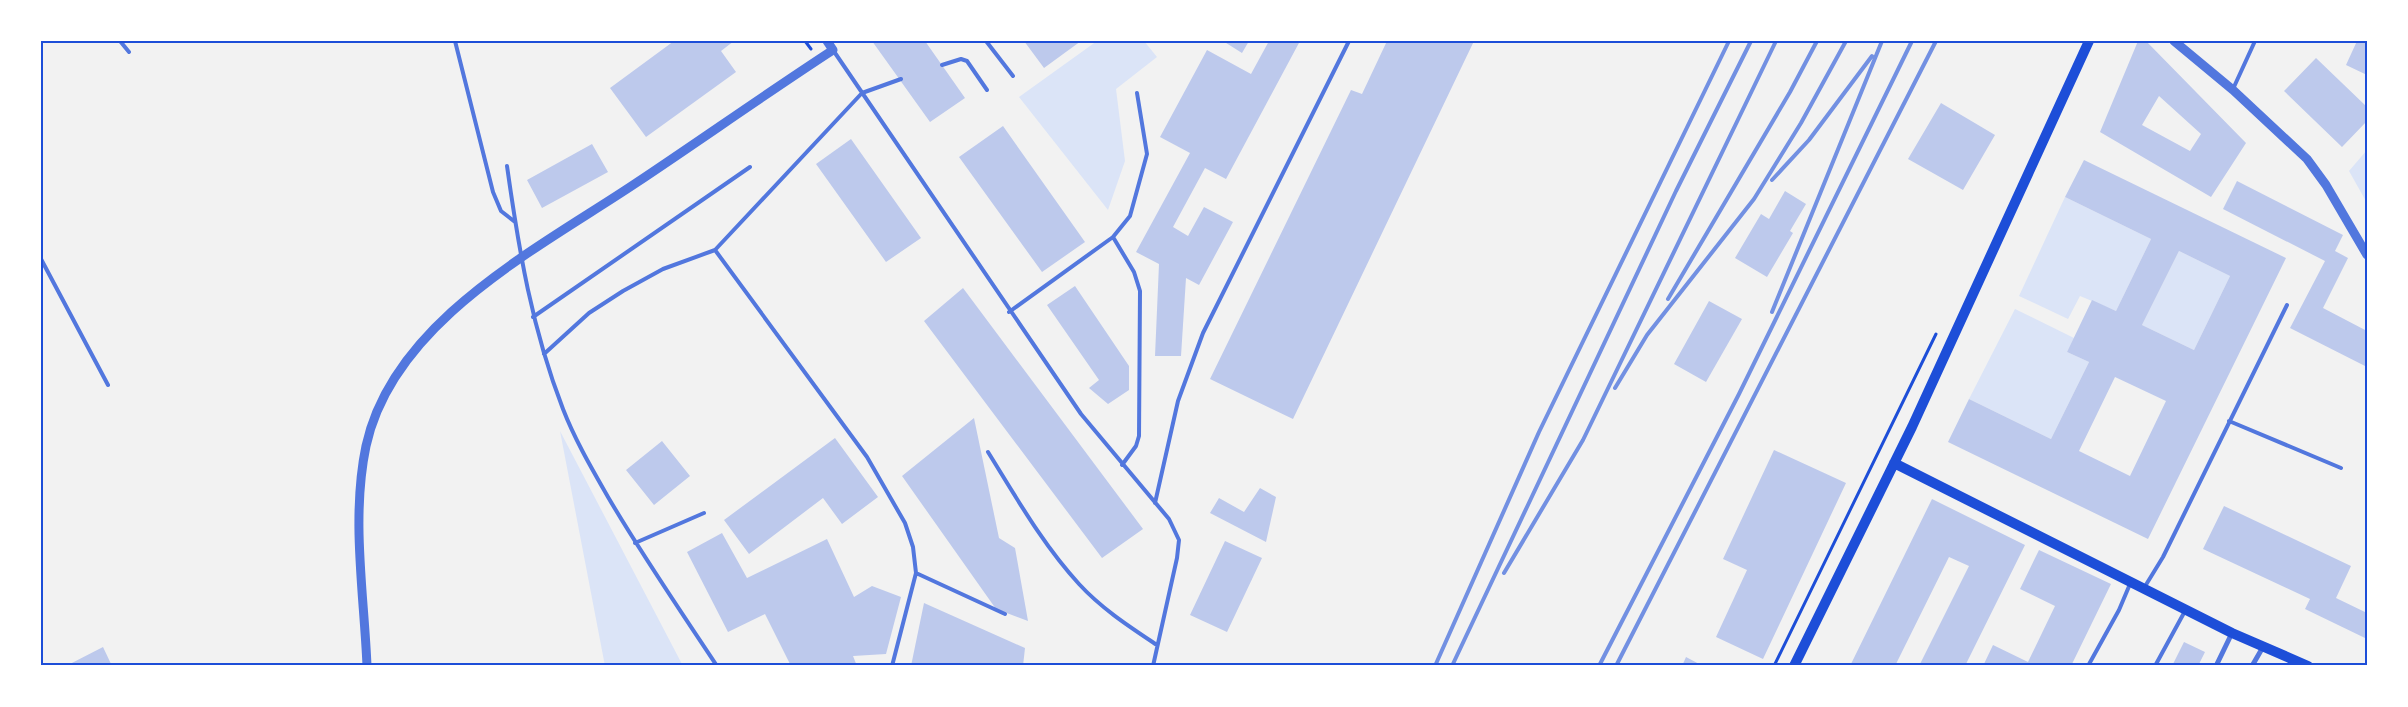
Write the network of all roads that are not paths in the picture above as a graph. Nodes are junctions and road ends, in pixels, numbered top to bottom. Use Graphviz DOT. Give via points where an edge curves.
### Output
graph roads {
  1 [pos="120,41"];
  2 [pos="455,41"];
  3 [pos="827,41"];
  4 [pos="986,41"];
  5 [pos="1349,41"];
  6 [pos="2089,41"];
  7 [pos="2174,41"];
  8 [pos="2255,41"];
  9 [pos="833,50"];
  10 [pos="129,52"];
  11 [pos="942,65"];
  12 [pos="1013,76"];
  13 [pos="901,79"];
  14 [pos="987,90"];
  15 [pos="2233,90"];
  16 [pos="862,93"];
  17 [pos="1137,93"];
  18 [pos="507,166"];
  19 [pos="750,167"];
  20 [pos="515,222"];
  21 [pos="1113,237"];
  22 [pos="715,250"];
  23 [pos="2367,255"];
  24 [pos="522,256"];
  25 [pos="41,259"];
  26 [pos="2287,305"];
  27 [pos="1009,312"];
  28 [pos="533,318"];
  29 [pos="544,354"];
  30 [pos="108,385"];
  31 [pos="2229,421"];
  32 [pos="988,452"];
  33 [pos="1894,463"];
  34 [pos="1122,465"];
  35 [pos="2341,468"];
  36 [pos="1155,503"];
  37 [pos="704,513"];
  38 [pos="635,543"];
  39 [pos="916,573"];
  40 [pos="2131,582"];
  41 [pos="2144,588"];
  42 [pos="2186,609"];
  43 [pos="1005,614"];
  44 [pos="2232,633"];
  45 [pos="1157,645"];
  46 [pos="2264,646"];
  47 [pos="367,666"];
  48 [pos="717,666"];
  49 [pos="892,666"];
  50 [pos="1153,666"];
  51 [pos="1794,666"];
  52 [pos="2088,666"];
  53 [pos="2155,666"];
  54 [pos="2216,666"];
  55 [pos="2252,666"];
  56 [pos="2308,666"];
  1 -- 10 [label="lane"];
  2 -- 20 [label="lane" via="493,192 500,211"];
  3 -- 9 [label="street"];
  4 -- 12 [label="lane"];
  5 -- 36 [label="lane" via="1203,333 1178,400"];
  6 -- 33 [label="main road"];
  7 -- 15 [label="street"];
  8 -- 15 [label="lane"];
  9 -- 16 [label="lane"];
  9 -- 24 [label="street" via="634,185"];
  11 -- 14 [label="lane" via="961,59 967,61"];
  13 -- 16 [label="lane"];
  15 -- 23 [label="street" via="2307,160 2326,185"];
  16 -- 22 [label="lane"];
  16 -- 27 [label="lane"];
  17 -- 21 [label="lane" via="1147,154 1130,216"];
  18 -- 20 [label="lane"];
  19 -- 28 [label="lane"];
  20 -- 24 [label="lane"];
  21 -- 27 [label="lane"];
  21 -- 34 [label="lane" via="1134,272 1140,291 1139,436"];
  22 -- 29 [label="lane" via="663,269 622,291 589,313"];
  22 -- 39 [label="lane" via="867,457 905,523 913,547"];
  24 -- 28 [label="lane"];
  24 -- 47 [label="street" via="461,305 423,341 400,368 381,402 366,446 361,495 359,547"];
  25 -- 30 [label="lane"];
  26 -- 31 [label="lane"];
  27 -- 34 [label="lane" via="1081,414"];
  28 -- 29 [label="lane"];
  29 -- 38 [label="lane" via="579,443"];
  31 -- 35 [label="lane"];
  31 -- 41 [label="lane" via="2163,558"];
  32 -- 45 [label="lane" via="1039,532 1079,584 1112,615"];
  33 -- 40 [label="main road"];
  33 -- 51 [label="main road"];
  34 -- 36 [label="lane"];
  36 -- 45 [label="lane" via="1169,519 1178,540"];
  37 -- 38 [label="lane"];
  38 -- 48 [label="lane"];
  39 -- 43 [label="lane"];
  39 -- 49 [label="lane"];
  40 -- 41 [label="main road"];
  40 -- 52 [label="lane"];
  41 -- 42 [label="main road"];
  42 -- 44 [label="main road"];
  42 -- 53 [label="lane"];
  44 -- 46 [label="main road"];
  44 -- 54 [label="street"];
  45 -- 50 [label="lane"];
  46 -- 55 [label="street"];
  46 -- 56 [label="main road"];
}
